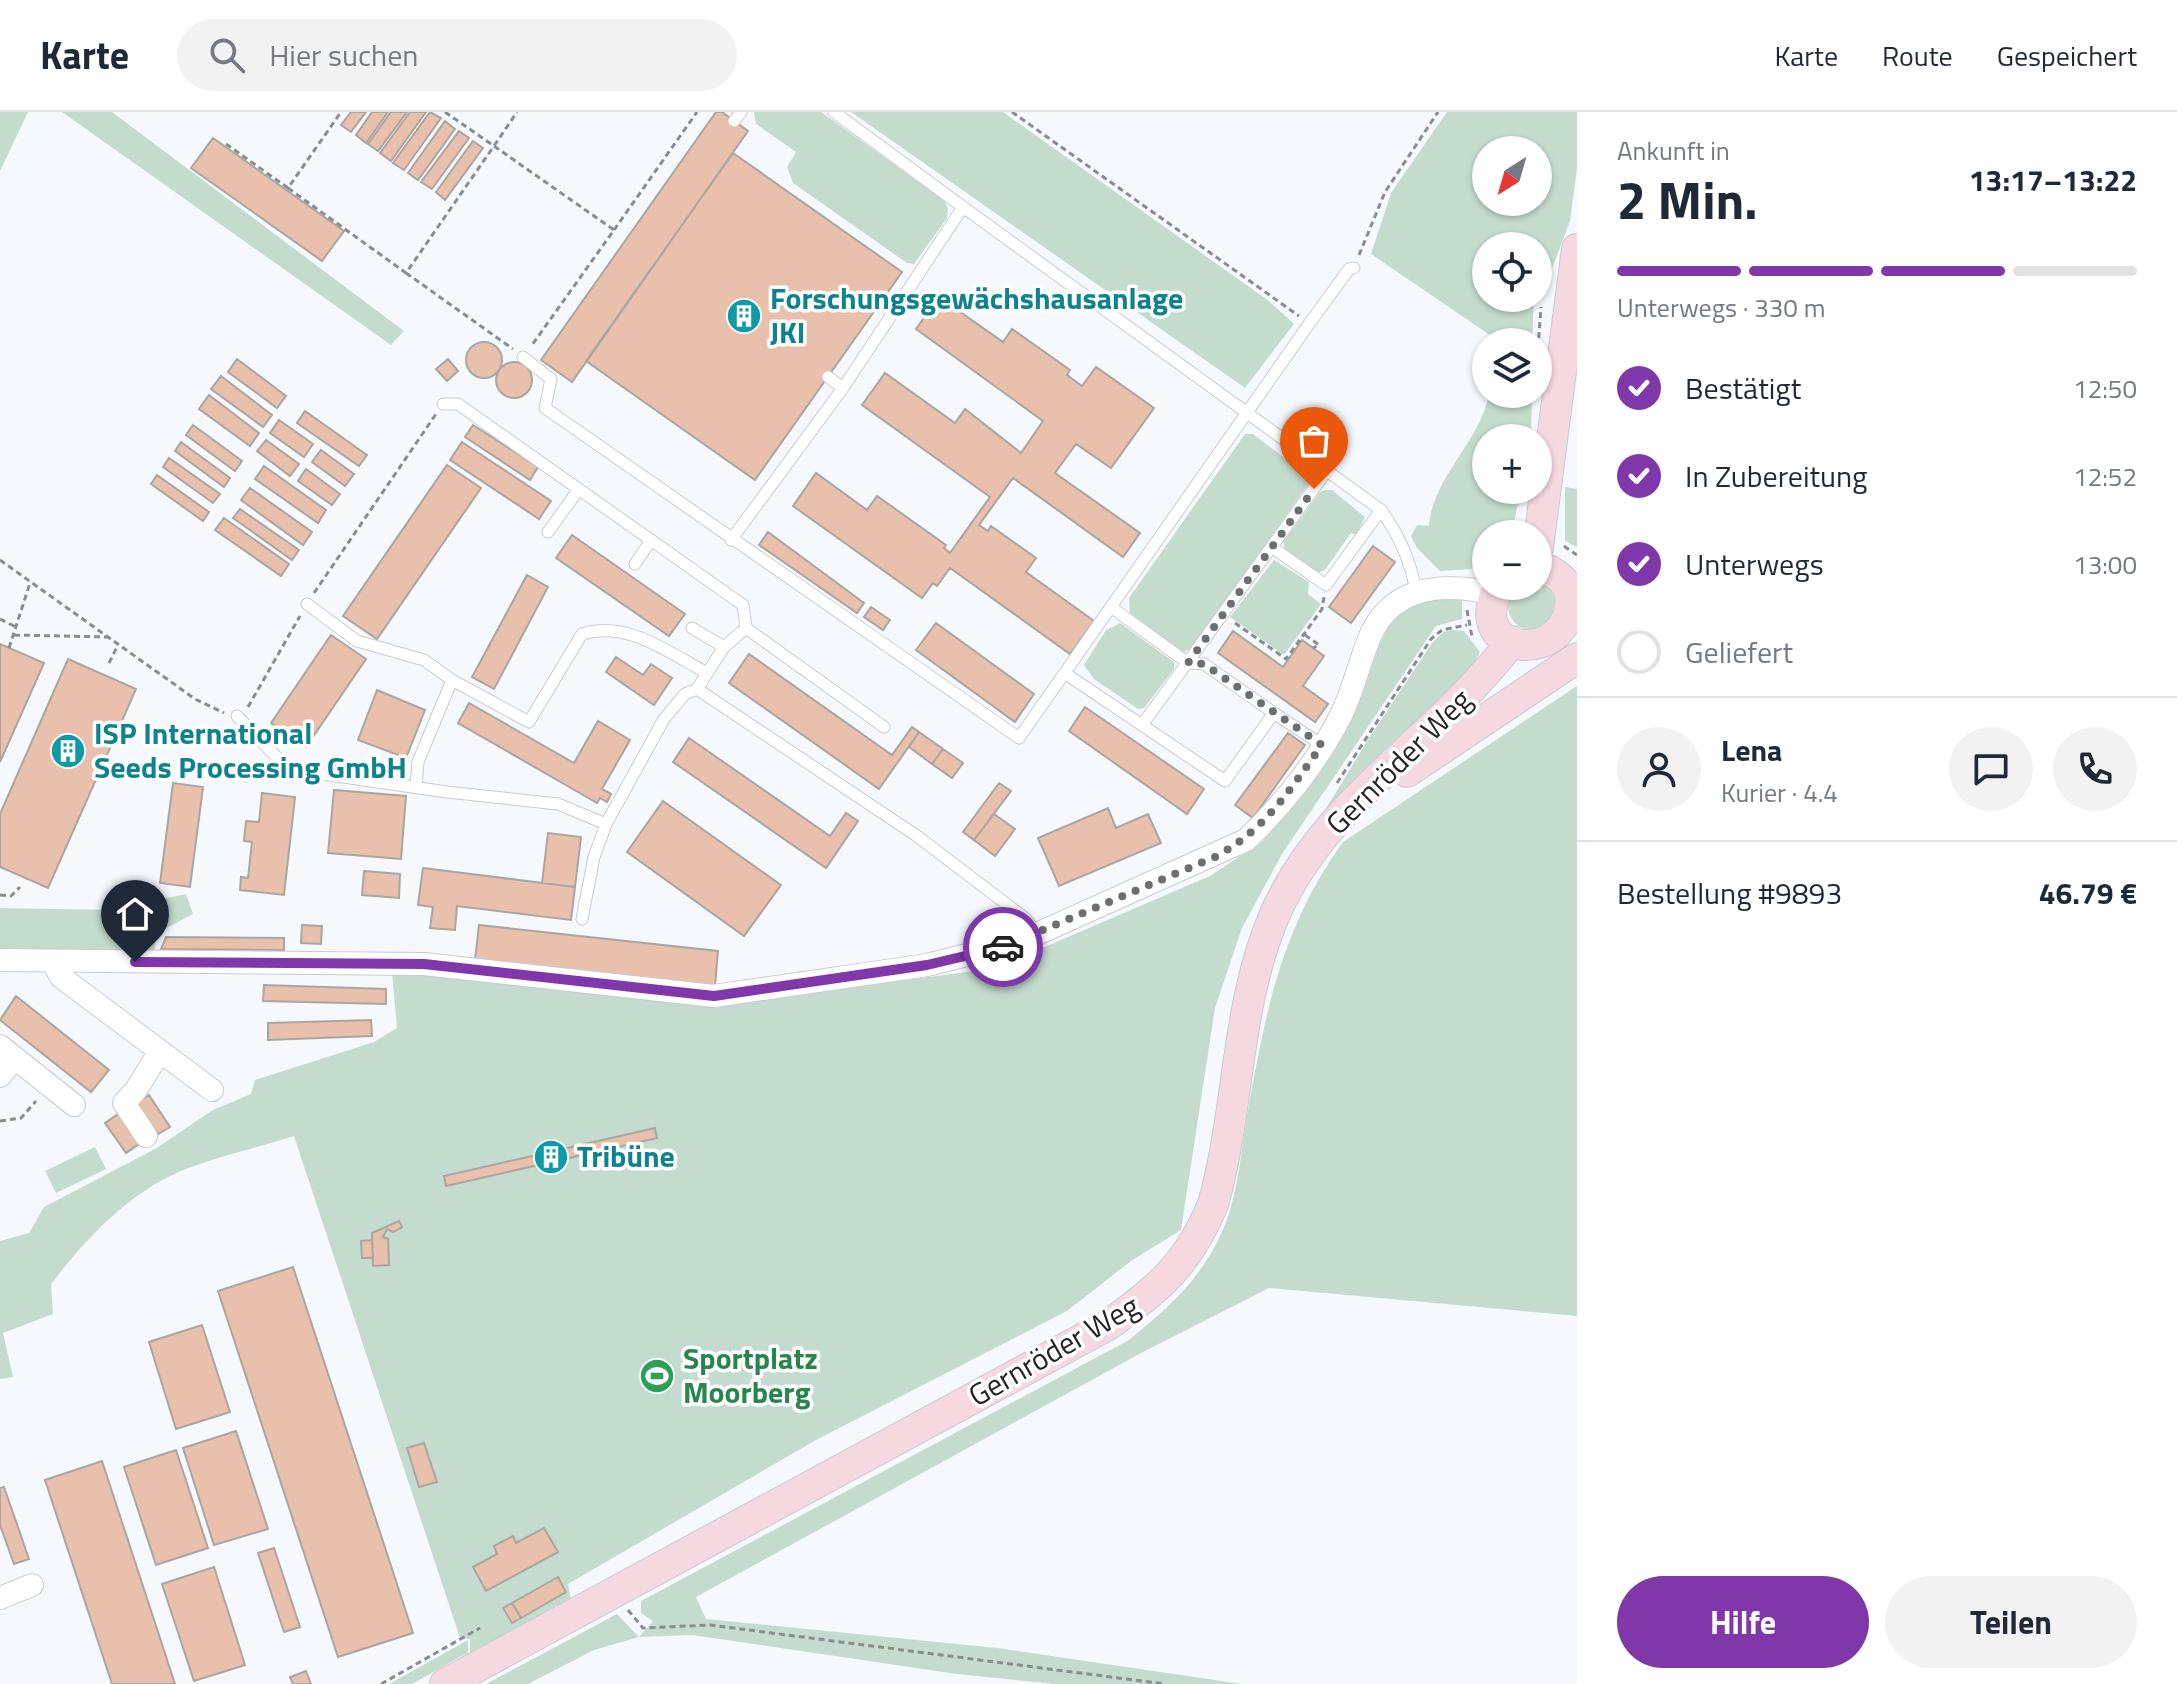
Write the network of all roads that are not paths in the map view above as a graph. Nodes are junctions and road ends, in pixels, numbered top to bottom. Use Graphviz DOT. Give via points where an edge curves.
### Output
graph roads {
  1 [pos="834,112"];
  2 [pos="963,207"];
  3 [pos="1577,249"];
  4 [pos="1354,268"];
  5 [pos="523,357"];
  6 [pos="828,377"];
  7 [pos="1567,386"];
  8 [pos="843,388"];
  9 [pos="443,404"];
  10 [pos="1247,412"];
  11 [pos="1328,469"];
  12 [pos="579,489"];
  13 [pos="1381,510"];
  14 [pos="1551,520"];
  15 [pos="548,532"];
  16 [pos="651,540"];
  17 [pos="731,540"];
  18 [pos="1273,548"];
  19 [pos="635,564"];
  20 [pos="1552,575"];
  21 [pos="1472,585"];
  22 [pos="1416,592"];
  23 [pos="1492,600"];
  24 [pos="307,604"];
  25 [pos="1575,605"];
  26 [pos="1111,607"];
  27 [pos="692,628"];
  28 [pos="746,628"];
  29 [pos="1512,641"];
  30 [pos="724,647"];
  31 [pos="1577,658"];
  32 [pos="1188,663"];
  33 [pos="707,673"];
  34 [pos="1066,674"];
  35 [pos="452,680"];
  36 [pos="697,689"];
  37 [pos="1274,713"];
  38 [pos="237,716"];
  39 [pos="1142,725"];
  40 [pos="884,727"];
  41 [pos="1322,745"];
  42 [pos="416,788"];
  43 [pos="1344,795"];
  44 [pos="606,824"];
  45 [pos="582,919"];
  46 [pos="1037,934"];
  47 [pos="0,960"];
  48 [pos="52,961"];
  49 [pos="160,1051"];
  50 [pos="7,1052"];
  51 [pos="0,1076"];
  52 [pos="212,1090"];
  53 [pos="74,1105"];
  54 [pos="146,1136"];
  55 [pos="32,1585"];
  56 [pos="0,1598"];
  57 [pos="445,1684"];
  1 -- 2 [label="lane"];
  2 -- 8 [label="lane"];
  2 -- 10 [label="lane"];
  3 -- 7 [label="main road"];
  4 -- 10 [label="lane"];
  5 -- 17 [label="lane" via="551,379 545,408"];
  6 -- 8 [label="lane"];
  7 -- 14 [label="main road"];
  8 -- 17 [label="lane"];
  9 -- 12 [label="lane" via="458,404"];
  10 -- 11 [label="lane"];
  10 -- 26 [label="lane"];
  11 -- 13 [label="lane"];
  11 -- 18 [label="lane"];
  12 -- 15 [label="lane"];
  12 -- 16 [label="lane"];
  13 -- 18 [label="lane" via="1326,585"];
  13 -- 22 [label="lane" via="1412,568"];
  16 -- 19 [label="lane"];
  16 -- 28 [label="lane" via="743,605"];
  17 -- 34 [label="lane" via="1019,738"];
  18 -- 32 [label="lane"];
  20 -- 25 [label="main road" via="1563,581"];
  21 -- 22 [label="street"];
  22 -- 41 [label="street" via="1399,600 1373,631 1351,694"];
  23 -- 29 [label="main road" via="1494,618"];
  24 -- 35 [label="lane" via="357,641 424,660"];
  25 -- 29 [label="main road" via="1568,625 1551,643 1531,647"];
  26 -- 32 [label="lane"];
  26 -- 34 [label="lane"];
  27 -- 30 [label="lane"];
  28 -- 30 [label="lane"];
  28 -- 40 [label="lane"];
  29 -- 43 [label="main road, Gernröder Weg" via="1453,710"];
  30 -- 33 [label="lane"];
  31 -- 43 [label="main road" via="1388,785"];
  32 -- 37 [label="lane" via="1204,664"];
  32 -- 39 [label="lane"];
  33 -- 35 [label="lane" via="649,641 600,629 582,634 529,722"];
  33 -- 36 [label="lane"];
  34 -- 39 [label="lane"];
  35 -- 42 [label="lane" via="418,762"];
  36 -- 44 [label="lane" via="685,694 664,719"];
  36 -- 46 [label="lane" via="917,836 1026,919"];
  37 -- 39 [label="lane" via="1225,781"];
  37 -- 41 [label="lane"];
  38 -- 42 [label="lane" via="288,769"];
  41 -- 46 [label="street" via="1268,819 1246,840"];
  42 -- 44 [label="lane" via="558,804"];
  43 -- 57 [label="main road, Gernröder Weg" via="1267,935 1250,994 1221,1177 1200,1235 1168,1280 1076,1343"];
  44 -- 45 [label="lane"];
  46 -- 48 [label="street" via="927,965 714,996 424,964"];
  47 -- 48 [label="street"];
  48 -- 49 [label="street" via="61,977"];
  49 -- 52 [label="street"];
  49 -- 54 [label="street" via="124,1103"];
  50 -- 51 [label="street"];
  50 -- 53 [label="street"];
  55 -- 56 [label="street"];
}
